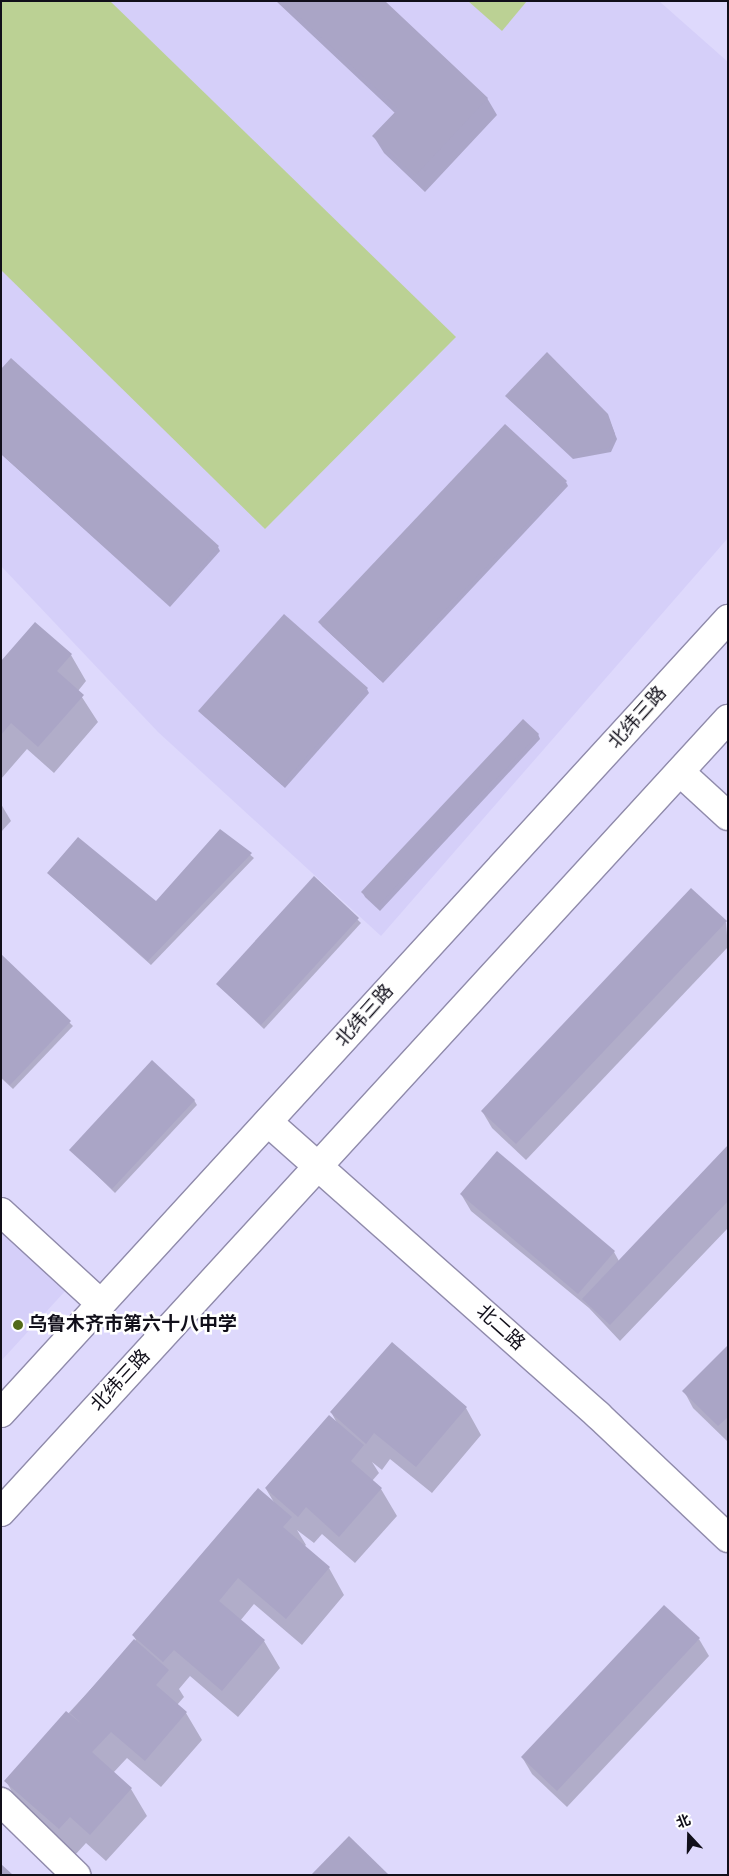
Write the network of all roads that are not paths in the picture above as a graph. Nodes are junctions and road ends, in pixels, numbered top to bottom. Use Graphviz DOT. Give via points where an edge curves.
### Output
graph roads {
  1 [pos="728,619"];
  2 [pos="728,720"];
  3 [pos="680,772"];
  4 [pos="728,816"];
  5 [pos="268,1122"];
  6 [pos="318,1166"];
  7 [pos="1,1212"];
  8 [pos="101,1304"];
  9 [pos="1,1413"];
  10 [pos="1,1512"];
  11 [pos="728,1538"];
  12 [pos="1,1802"];
  13 [pos="76,1875"];
  1 -- 5 [label="main road, 北纬三路"];
  2 -- 3 [label="main road, 北纬三路"];
  3 -- 4 [label="main road"];
  3 -- 6 [label="main road, 北纬三路"];
  5 -- 6 [label="main road, 北二路"];
  5 -- 8 [label="main road, 北纬三路"];
  6 -- 10 [label="main road, 北纬三路"];
  6 -- 11 [label="main road, 北二路" via="598,1415"];
  7 -- 8 [label="main road"];
  8 -- 9 [label="main road, 北纬三路"];
  12 -- 13 [label="main road"];
}
